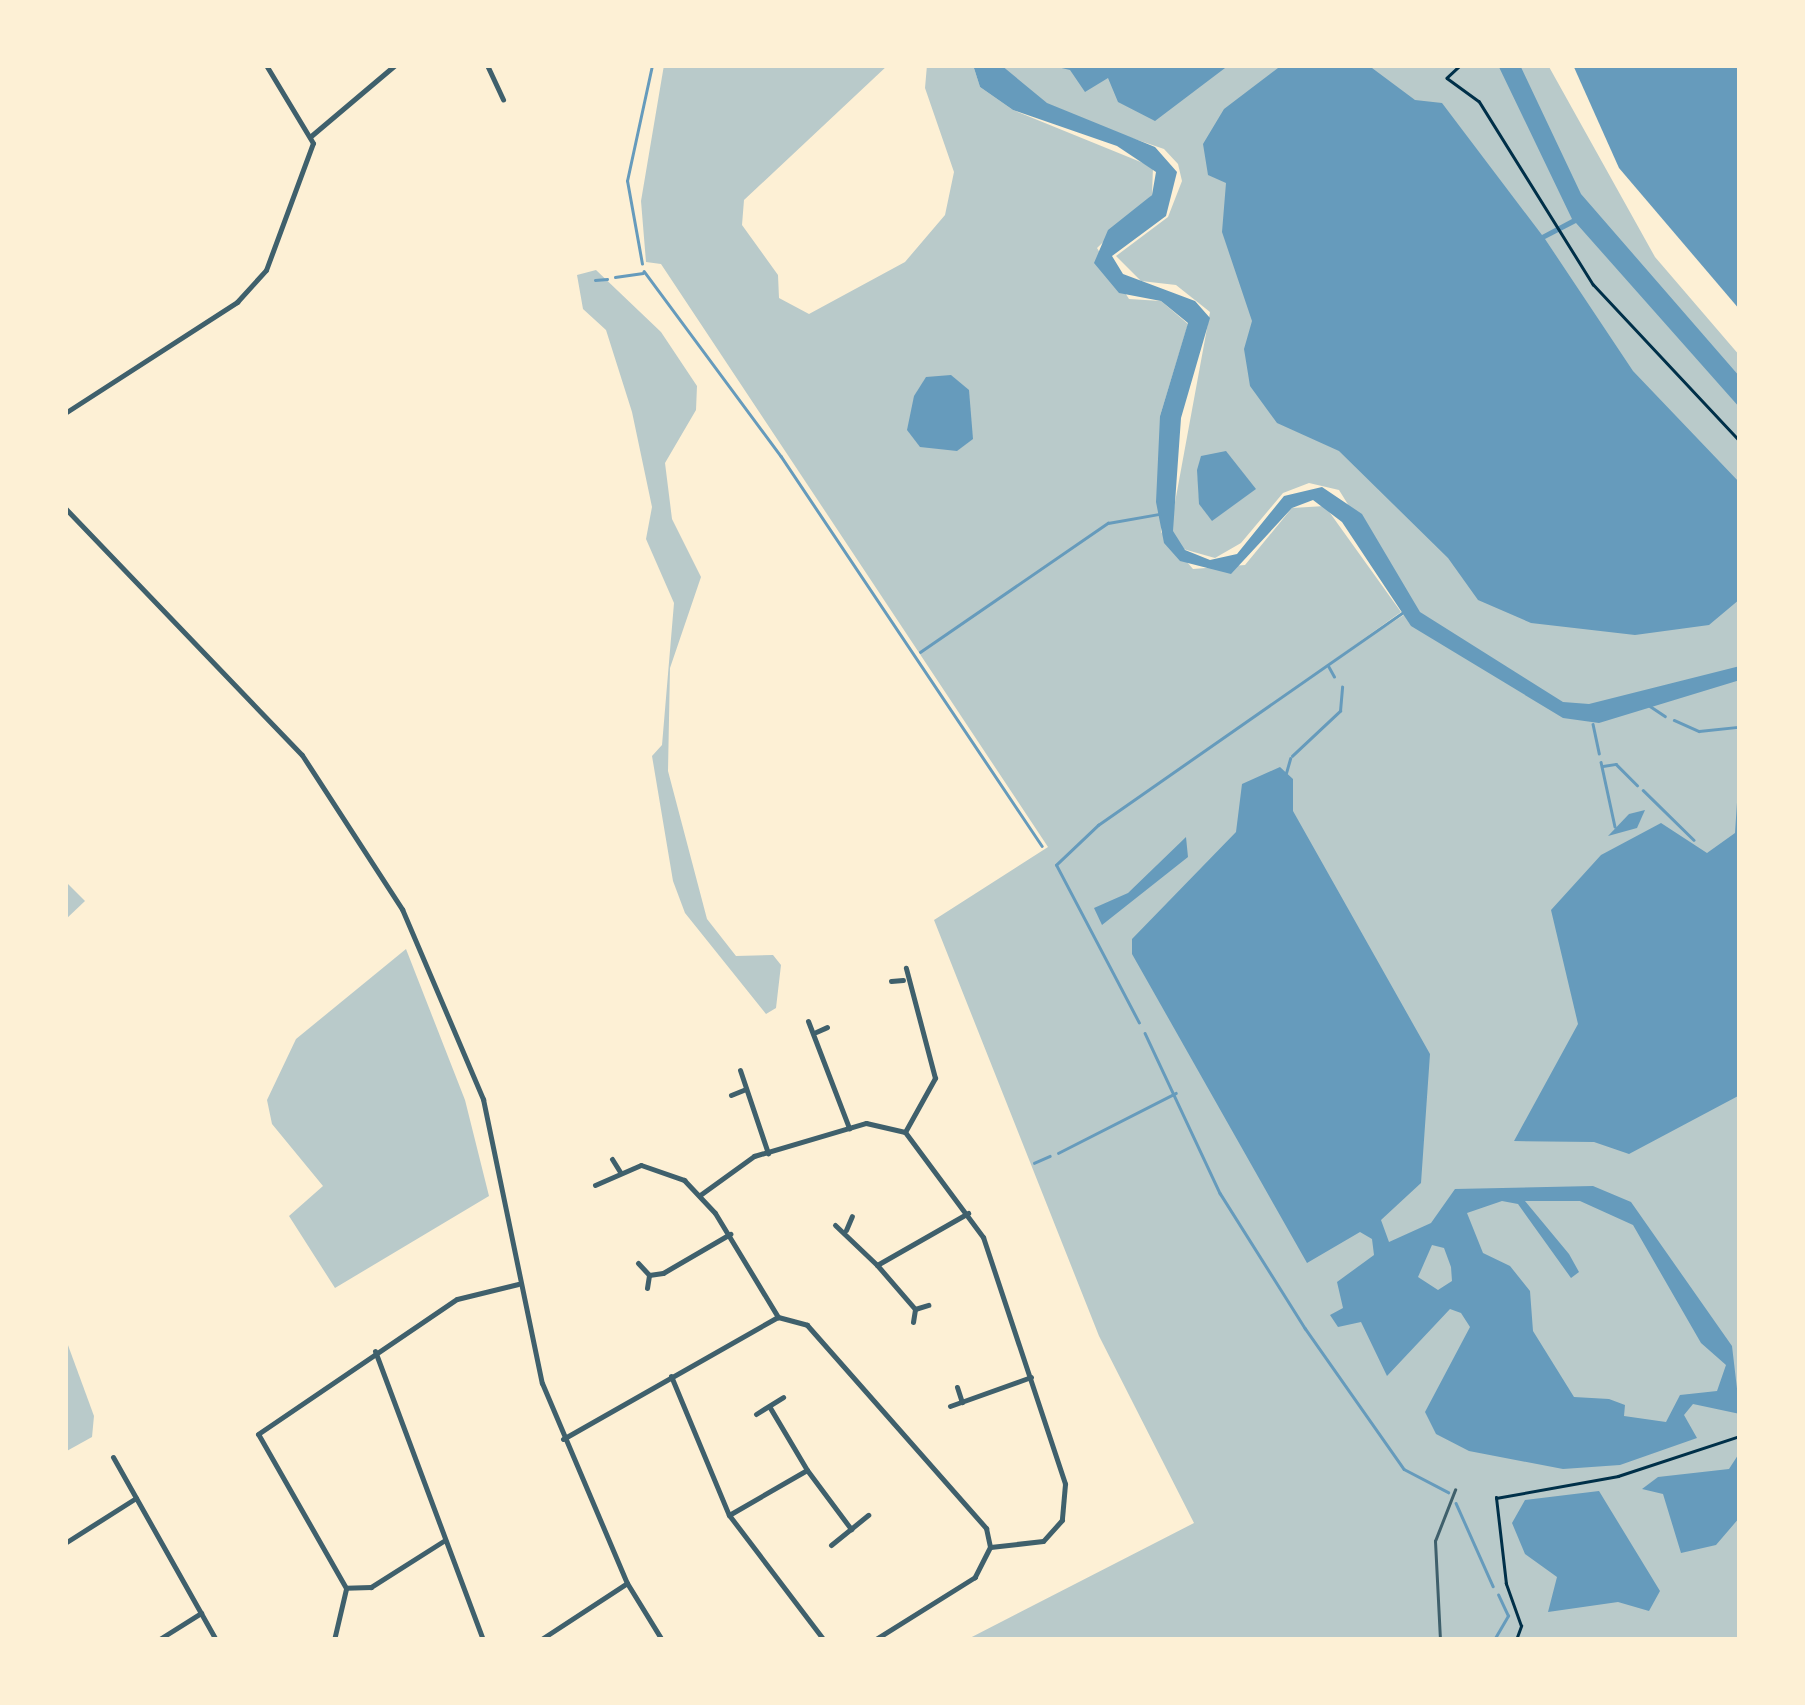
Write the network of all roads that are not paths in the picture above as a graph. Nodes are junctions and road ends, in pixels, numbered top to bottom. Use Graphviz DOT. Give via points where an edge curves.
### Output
graph roads {
  1 [pos="266,65"];
  2 [pos="396,65"];
  3 [pos="487,65"];
  4 [pos="503,100"];
  5 [pos="311,136"];
  6 [pos="65,413"];
  7 [pos="65,508"];
  8 [pos="906,968"];
  9 [pos="903,980"];
  10 [pos="891,981"];
  11 [pos="808,1021"];
  12 [pos="827,1027"];
  13 [pos="816,1032"];
  14 [pos="740,1070"];
  15 [pos="746,1089"];
  16 [pos="731,1094"];
  17 [pos="849,1128"];
  18 [pos="905,1132"];
  19 [pos="768,1153"];
  20 [pos="612,1159"];
  21 [pos="620,1172"];
  22 [pos="595,1185"];
  23 [pos="700,1195"];
  24 [pos="968,1214"];
  25 [pos="852,1216"];
  26 [pos="835,1225"];
  27 [pos="846,1230"];
  28 [pos="730,1234"];
  29 [pos="638,1263"];
  30 [pos="876,1265"];
  31 [pos="649,1275"];
  32 [pos="518,1284"];
  33 [pos="647,1288"];
  34 [pos="928,1305"];
  35 [pos="914,1309"];
  36 [pos="778,1317"];
  37 [pos="913,1322"];
  38 [pos="375,1351"];
  39 [pos="671,1376"];
  40 [pos="1031,1378"];
  41 [pos="957,1387"];
  42 [pos="783,1398"];
  43 [pos="962,1402"];
  44 [pos="769,1406"];
  45 [pos="950,1406"];
  46 [pos="756,1414"];
  47 [pos="562,1439"];
  48 [pos="113,1458"];
  49 [pos="807,1470"];
  50 [pos="1456,1490"];
  51 [pos="136,1498"];
  52 [pos="729,1515"];
  53 [pos="868,1515"];
  54 [pos="851,1529"];
  55 [pos="444,1540"];
  56 [pos="65,1544"];
  57 [pos="831,1545"];
  58 [pos="990,1547"];
  59 [pos="627,1583"];
  60 [pos="346,1588"];
  61 [pos="200,1613"];
  62 [pos="158,1640"];
  63 [pos="216,1640"];
  64 [pos="334,1640"];
  65 [pos="483,1640"];
  66 [pos="540,1640"];
  67 [pos="662,1640"];
  68 [pos="824,1640"];
  69 [pos="874,1640"];
  70 [pos="1440,1640"];
  1 -- 5 [label="street"];
  2 -- 5 [label="street"];
  3 -- 4 [label="street"];
  5 -- 6 [label="street" via="294,202 254,287"];
  7 -- 32 [label="street" via="189,632 332,793 407,918 483,1098"];
  8 -- 9 [label="street"];
  9 -- 10 [label="street"];
  9 -- 18 [label="street" via="935,1078"];
  11 -- 13 [label="street"];
  12 -- 13 [label="street"];
  13 -- 17 [label="street"];
  14 -- 15 [label="street"];
  15 -- 16 [label="street"];
  15 -- 19 [label="street"];
  17 -- 18 [label="street" via="880,1122"];
  17 -- 19 [label="street"];
  18 -- 24 [label="street"];
  19 -- 23 [label="street"];
  20 -- 21 [label="street"];
  21 -- 22 [label="street"];
  21 -- 23 [label="street" via="657,1166"];
  23 -- 28 [label="street"];
  24 -- 30 [label="street"];
  24 -- 40 [label="street"];
  25 -- 27 [label="street"];
  26 -- 27 [label="street"];
  27 -- 30 [label="street"];
  28 -- 31 [label="street"];
  28 -- 36 [label="street"];
  29 -- 31 [label="street"];
  30 -- 35 [label="street"];
  31 -- 33 [label="street"];
  32 -- 38 [label="street" via="457,1299"];
  32 -- 47 [label="street"];
  34 -- 35 [label="street"];
  35 -- 37 [label="street"];
  36 -- 39 [label="street"];
  36 -- 58 [label="street" via="808,1326 986,1528"];
  38 -- 55 [label="street"];
  38 -- 60 [label="street" via="262,1429 259,1445"];
  39 -- 47 [label="street"];
  39 -- 52 [label="street"];
  40 -- 43 [label="street"];
  40 -- 58 [label="street" via="1066,1508 1030,1548"];
  41 -- 43 [label="street"];
  42 -- 44 [label="street"];
  43 -- 45 [label="street"];
  44 -- 46 [label="street"];
  44 -- 49 [label="street"];
  47 -- 59 [label="street"];
  48 -- 51 [label="street"];
  49 -- 52 [label="street"];
  49 -- 54 [label="street"];
  50 -- 70 [label="lane" via="1435,1541"];
  51 -- 56 [label="street"];
  51 -- 61 [label="street"];
  52 -- 68 [label="street"];
  53 -- 54 [label="street"];
  54 -- 57 [label="street"];
  55 -- 60 [label="street" via="371,1587"];
  55 -- 65 [label="street"];
  58 -- 69 [label="street" via="975,1577"];
  59 -- 66 [label="street"];
  59 -- 67 [label="street"];
  60 -- 64 [label="street"];
  61 -- 62 [label="street"];
  61 -- 63 [label="street"];
}
